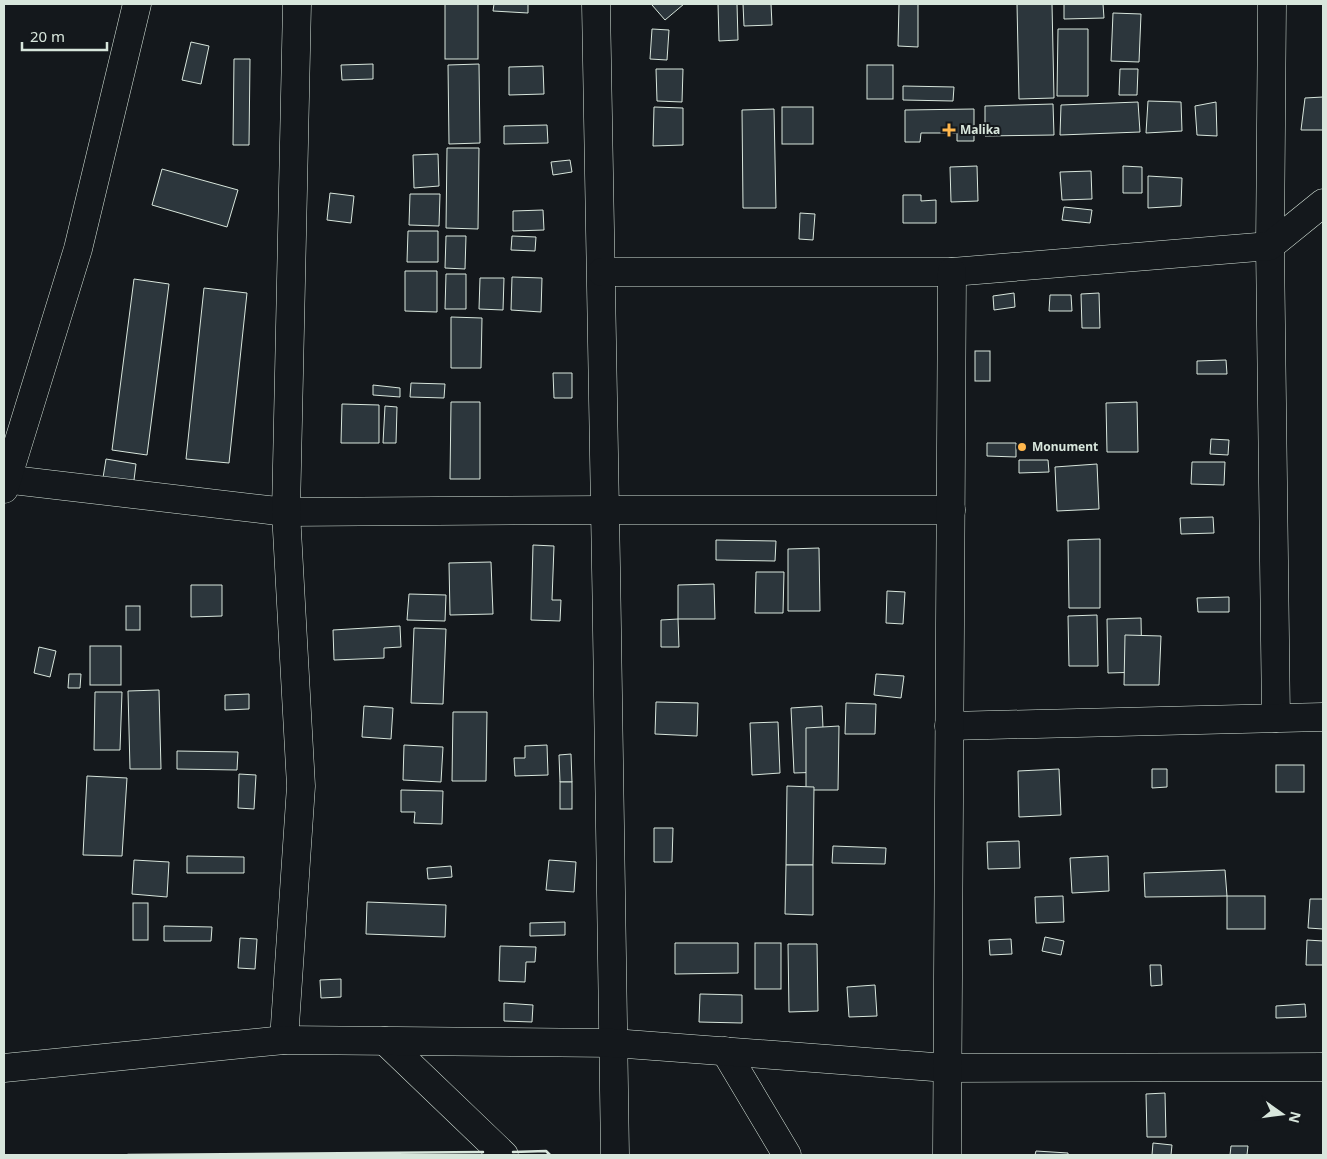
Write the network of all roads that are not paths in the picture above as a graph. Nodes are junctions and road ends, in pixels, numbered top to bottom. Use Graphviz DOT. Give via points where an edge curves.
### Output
graph roads {
  1 [pos="137,4"];
  2 [pos="297,4"];
  3 [pos="596,4"];
  4 [pos="1272,4"];
  5 [pos="1323,202"];
  6 [pos="1270,246"];
  7 [pos="602,272"];
  8 [pos="952,272"];
  9 [pos="5,482"];
  10 [pos="604,510"];
  11 [pos="951,510"];
  12 [pos="286,512"];
  13 [pos="1323,717"];
  14 [pos="1276,718"];
  15 [pos="949,726"];
  16 [pos="284,1040"];
  17 [pos="385,1041"];
  18 [pos="613,1043"];
  19 [pos="725,1052"];
  20 [pos="1323,1067"];
  21 [pos="4,1068"];
  22 [pos="947,1068"];
  23 [pos="504,1155"];
  24 [pos="615,1155"];
  25 [pos="787,1155"];
  26 [pos="947,1155"];
  1 -- 9 [label="street" via="78,249"];
  2 -- 12 [label="street"];
  3 -- 7 [label="street"];
  4 -- 6 [label="street"];
  5 -- 6 [label="street"];
  6 -- 8 [label="street"];
  6 -- 14 [label="street"];
  7 -- 8 [label="street"];
  7 -- 10 [label="street"];
  8 -- 11 [label="street"];
  9 -- 12 [label="street"];
  10 -- 11 [label="street"];
  10 -- 12 [label="street"];
  10 -- 18 [label="street"];
  11 -- 15 [label="street"];
  12 -- 16 [label="street" via="301,786"];
  13 -- 14 [label="street"];
  14 -- 15 [label="street"];
  15 -- 22 [label="street"];
  16 -- 17 [label="street"];
  16 -- 21 [label="street"];
  17 -- 18 [label="street"];
  17 -- 23 [label="street"];
  18 -- 19 [label="street"];
  18 -- 24 [label="street"];
  19 -- 22 [label="street"];
  19 -- 25 [label="street"];
  20 -- 22 [label="street"];
  22 -- 26 [label="street"];
}
